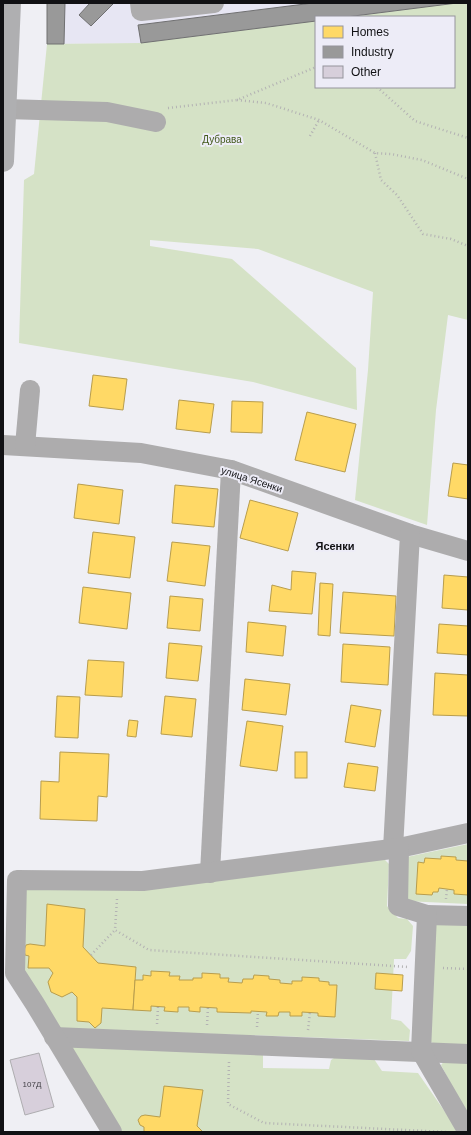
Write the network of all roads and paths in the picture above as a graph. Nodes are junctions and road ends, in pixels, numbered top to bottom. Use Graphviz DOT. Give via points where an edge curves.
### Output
graph roads {
  1 [pos="10,3"];
  2 [pos="140,3"];
  3 [pos="214,3"];
  4 [pos="315,67"];
  5 [pos="378,88"];
  6 [pos="237,100"];
  7 [pos="5,109"];
  8 [pos="149,120"];
  9 [pos="319,120"];
  10 [pos="310,136"];
  11 [pos="468,138"];
  12 [pos="375,153"];
  13 [pos="3,161"];
  14 [pos="468,179"];
  15 [pos="468,246"];
  16 [pos="30,390"];
  17 [pos="3,445"];
  18 [pos="25,446"];
  19 [pos="231,470"];
  20 [pos="410,534"];
  21 [pos="468,551"];
  22 [pos="468,833"];
  23 [pos="396,849"];
  24 [pos="210,873"];
  25 [pos="119,880"];
  26 [pos="427,915"];
  27 [pos="468,916"];
  28 [pos="115,930"];
  29 [pos="91,955"];
  30 [pos="424,968"];
  31 [pos="468,969"];
  32 [pos="54,1036"];
  33 [pos="230,1043"];
  34 [pos="421,1051"];
  35 [pos="468,1054"];
  36 [pos="112,1132"];
  37 [pos="449,1132"];
  38 [pos="468,1132"];
  1 -- 7 [label="main road"];
  2 -- 3 [label="street" via="141,11"];
  4 -- 6 [label="path"];
  5 -- 11 [label="path" via="415,121"];
  6 -- 8 [label="path" via="150,111"];
  6 -- 9 [label="path" via="266,103"];
  7 -- 8 [label="street" via="107,112"];
  7 -- 13 [label="main road"];
  9 -- 10 [label="path"];
  9 -- 12 [label="path"];
  12 -- 14 [label="path" via="422,160"];
  12 -- 15 [label="path" via="381,180 397,195 423,234 451,239"];
  16 -- 18 [label="street"];
  17 -- 18 [label="street, улица Ясенки"];
  18 -- 19 [label="street, улица Ясенки" via="141,453"];
  19 -- 20 [label="street, улица Ясенки"];
  19 -- 24 [label="street"];
  20 -- 21 [label="street, улица Ясенки"];
  20 -- 23 [label="street"];
  22 -- 23 [label="street"];
  23 -- 24 [label="street"];
  23 -- 26 [label="street" via="398,906"];
  24 -- 25 [label="street" via="143,881"];
  25 -- 28 [label="path"];
  25 -- 32 [label="street" via="18,880 15,973"];
  26 -- 27 [label="street"];
  26 -- 30 [label="street"];
  28 -- 29 [label="path"];
  28 -- 30 [label="path" via="149,950"];
  30 -- 31 [label="path"];
  30 -- 34 [label="street"];
  32 -- 33 [label="street"];
  32 -- 36 [label="street"];
  33 -- 34 [label="street"];
  33 -- 37 [label="path" via="228,1104 264,1123"];
  34 -- 35 [label="street"];
  34 -- 38 [label="street"];
}
